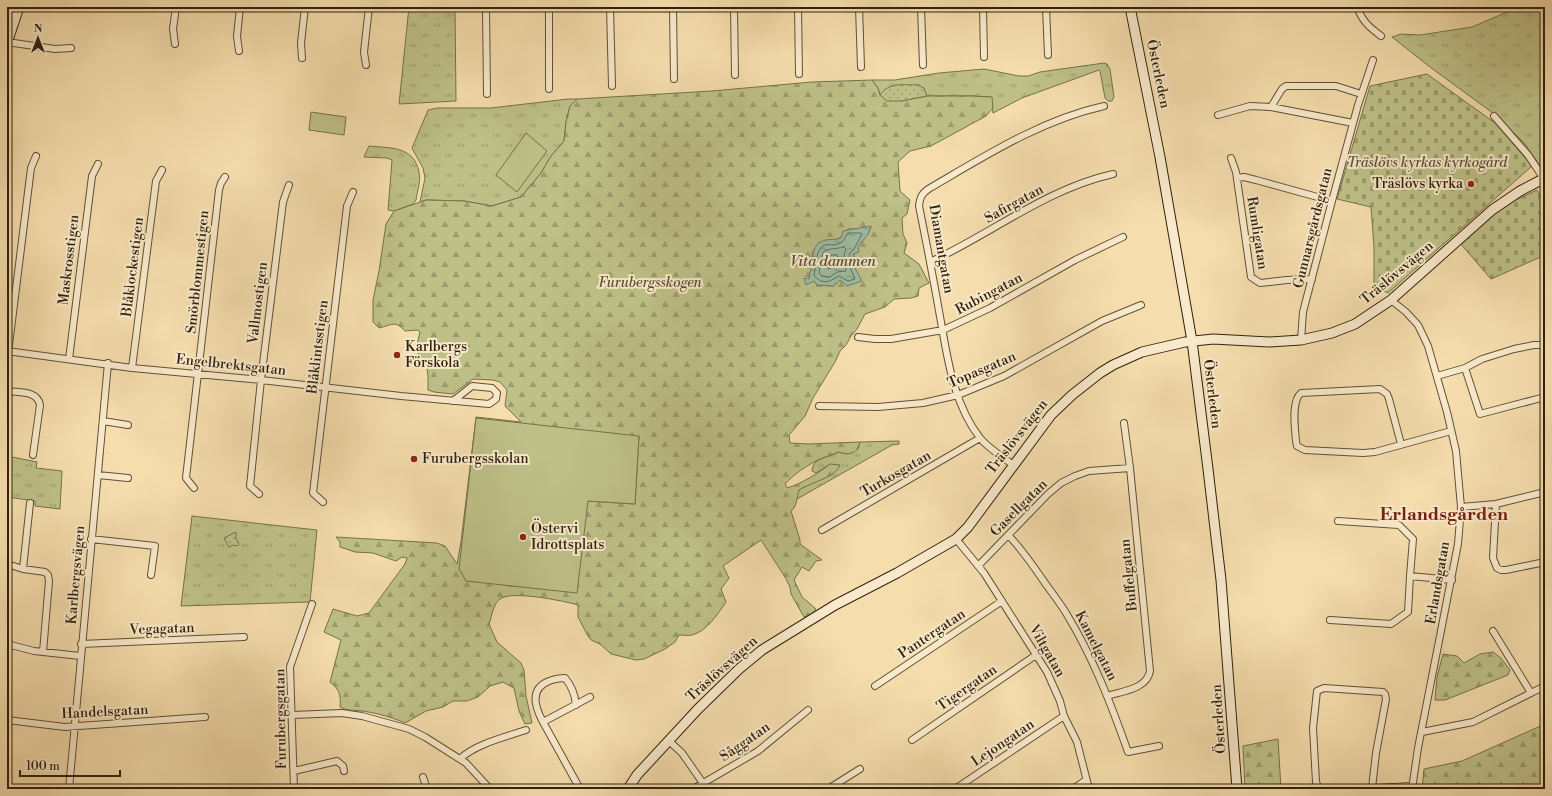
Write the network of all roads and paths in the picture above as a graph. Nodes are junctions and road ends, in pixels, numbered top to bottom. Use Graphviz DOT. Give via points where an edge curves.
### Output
graph roads {
  1 [pos="19,7"];
  2 [pos="176,7"];
  3 [pos="240,7"];
  4 [pos="305,7"];
  5 [pos="370,7"];
  6 [pos="486,7"];
  7 [pos="549,7"];
  8 [pos="610,7"];
  9 [pos="673,7"];
  10 [pos="734,7"];
  11 [pos="798,7"];
  12 [pos="860,7"];
  13 [pos="922,7"];
  14 [pos="983,7"];
  15 [pos="1046,7"];
  16 [pos="1130,7"];
  17 [pos="1357,7"];
  18 [pos="1381,36"];
  19 [pos="7,43"];
  20 [pos="175,44"];
  21 [pos="71,48"];
  22 [pos="238,51"];
  23 [pos="1048,55"];
  24 [pos="984,57"];
  25 [pos="302,58"];
  26 [pos="1373,60"];
  27 [pos="366,65"];
  28 [pos="923,65"];
  29 [pos="861,67"];
  30 [pos="799,74"];
  31 [pos="735,75"];
  32 [pos="674,79"];
  33 [pos="612,86"];
  34 [pos="550,89"];
  35 [pos="487,94"];
  36 [pos="1361,94"];
  37 [pos="1104,106"];
  38 [pos="1271,107"];
  39 [pos="1218,115"];
  40 [pos="1494,116"];
  41 [pos="1353,123"];
  42 [pos="36,156"];
  43 [pos="1231,158"];
  44 [pos="98,164"];
  45 [pos="162,170"];
  46 [pos="1113,174"];
  47 [pos="225,177"];
  48 [pos="1237,178"];
  49 [pos="1545,178"];
  50 [pos="289,185"];
  51 [pos="353,192"];
  52 [pos="1332,201"];
  53 [pos="1123,238"];
  54 [pos="930,262"];
  55 [pos="1312,279"];
  56 [pos="1391,300"];
  57 [pos="1141,305"];
  58 [pos="943,330"];
  59 [pos="858,337"];
  60 [pos="1301,340"];
  61 [pos="1192,341"];
  62 [pos="1545,344"];
  63 [pos="8,352"];
  64 [pos="69,359"];
  65 [pos="7,361"];
  66 [pos="108,363"];
  67 [pos="132,368"];
  68 [pos="1465,368"];
  69 [pos="199,373"];
  70 [pos="1437,376"];
  71 [pos="261,380"];
  72 [pos="325,388"];
  73 [pos="7,391"];
  74 [pos="958,395"];
  75 [pos="1545,397"];
  76 [pos="453,401"];
  77 [pos="819,406"];
  78 [pos="103,421"];
  79 [pos="1124,423"];
  80 [pos="128,425"];
  81 [pos="1451,431"];
  82 [pos="980,438"];
  83 [pos="1401,444"];
  84 [pos="33,455"];
  85 [pos="1013,465"];
  86 [pos="1130,468"];
  87 [pos="98,475"];
  88 [pos="128,478"];
  89 [pos="194,488"];
  90 [pos="1545,492"];
  91 [pos="259,494"];
  92 [pos="323,502"];
  93 [pos="30,503"];
  94 [pos="1496,504"];
  95 [pos="1461,507"];
  96 [pos="1338,521"];
  97 [pos="822,530"];
  98 [pos="1008,535"];
  99 [pos="91,539"];
  100 [pos="956,539"];
  101 [pos="1545,562"];
  102 [pos="7,564"];
  103 [pos="978,566"];
  104 [pos="23,569"];
  105 [pos="152,575"];
  106 [pos="1410,576"];
  107 [pos="1452,580"];
  108 [pos="1002,601"];
  109 [pos="312,604"];
  110 [pos="1330,620"];
  111 [pos="1493,631"];
  112 [pos="244,637"];
  113 [pos="7,644"];
  114 [pos="81,644"];
  115 [pos="43,652"];
  116 [pos="1036,655"];
  117 [pos="80,656"];
  118 [pos="875,686"];
  119 [pos="1545,686"];
  120 [pos="1531,693"];
  121 [pos="1108,696"];
  122 [pos="590,697"];
  123 [pos="576,704"];
  124 [pos="808,710"];
  125 [pos="292,715"];
  126 [pos="1064,716"];
  127 [pos="205,717"];
  128 [pos="7,720"];
  129 [pos="543,722"];
  130 [pos="74,727"];
  131 [pos="526,730"];
  132 [pos="1422,732"];
  133 [pos="912,740"];
  134 [pos="669,741"];
  135 [pos="1159,746"];
  136 [pos="460,759"];
  137 [pos="860,769"];
  138 [pos="294,771"];
  139 [pos="344,771"];
  140 [pos="423,777"];
  141 [pos="1086,780"];
  142 [pos="705,786"];
  143 [pos="7,788"];
  144 [pos="1372,788"];
  145 [pos="1412,788"];
  146 [pos="20,789"];
  147 [pos="69,789"];
  148 [pos="294,789"];
  149 [pos="427,789"];
  150 [pos="490,789"];
  151 [pos="580,789"];
  152 [pos="628,789"];
  153 [pos="693,789"];
  154 [pos="828,789"];
  155 [pos="956,789"];
  156 [pos="1073,789"];
  157 [pos="1090,789"];
  158 [pos="1237,789"];
  159 [pos="1319,789"];
  160 [pos="1355,789"];
  1 -- 19 [label="street"];
  2 -- 20 [label="street" via="173,29"];
  3 -- 22 [label="street"];
  4 -- 25 [label="street"];
  5 -- 27 [label="street" via="364,52"];
  6 -- 35 [label="street"];
  7 -- 34 [label="street"];
  8 -- 33 [label="street"];
  9 -- 32 [label="street"];
  10 -- 31 [label="street"];
  11 -- 30 [label="street"];
  12 -- 29 [label="street"];
  13 -- 28 [label="street"];
  14 -- 24 [label="street"];
  15 -- 23 [label="street"];
  16 -- 61 [label="street, Österleden" via="1162,164"];
  17 -- 18 [label="street" via="1368,27"];
  19 -- 21 [label="street" via="55,49"];
  26 -- 36 [label="street, Gunnarsgårdsgatan"];
  36 -- 38 [label="street" via="1336,86 1286,86"];
  36 -- 41 [label="street, Gunnarsgårdsgatan"];
  37 -- 54 [label="street, Diamantgatan" via="1021,136 924,192 919,206"];
  38 -- 39 [label="street" via="1250,106"];
  38 -- 41 [label="street"];
  40 -- 49 [label="street"];
  41 -- 52 [label="street, Gunnarsgårdsgatan"];
  42 -- 63 [label="street" via="31,168"];
  43 -- 48 [label="street, Rumligatan"];
  44 -- 64 [label="street, Maskrosstigen" via="92,176"];
  45 -- 67 [label="street, Blåklockestigen" via="156,181"];
  46 -- 54 [label="street, Safirgatan" via="1097,177 1061,192"];
  47 -- 69 [label="street, Smörblommestigen" via="219,190"];
  48 -- 52 [label="street, Rumligatan" via="1244,177"];
  48 -- 55 [label="street, Rumligatan" via="1250,277 1260,283"];
  49 -- 56 [label="street, Träslövsvägen" via="1492,210"];
  50 -- 71 [label="street, Vallmostigen" via="283,202"];
  51 -- 72 [label="street, Blåklintsstigen" via="347,206"];
  52 -- 55 [label="street, Gunnarsgårdsgatan"];
  53 -- 58 [label="street, Rubingatan" via="1075,260 990,308"];
  54 -- 58 [label="street, Diamantgatan"];
  55 -- 60 [label="street, Gunnarsgårdsgatan" via="1304,312"];
  56 -- 60 [label="street, Träslövsvägen" via="1355,324 1332,333"];
  56 -- 70 [label="street, Erlandsgatan" via="1418,325"];
  57 -- 74 [label="street, Topasgatan" via="1102,321 1004,376"];
  58 -- 59 [label="street, Rubingatan" via="891,339"];
  58 -- 74 [label="street, Diamantgatan"];
  60 -- 61 [label="street, Träslövsvägen"];
  61 -- 85 [label="street, Träslövsvägen" via="1142,352 1100,373 1051,414"];
  61 -- 158 [label="street, Österleden" via="1221,580"];
  62 -- 68 [label="street" via="1527,346 1488,357"];
  63 -- 64 [label="street, Engelbrektsgatan"];
  63 -- 65 [label="street"];
  64 -- 66 [label="street, Engelbrektsgatan"];
  66 -- 67 [label="street, Engelbrektsgatan"];
  66 -- 78 [label="street, Karlbergsvägen"];
  67 -- 69 [label="street, Engelbrektsgatan"];
  68 -- 70 [label="street"];
  68 -- 75 [label="street" via="1480,414"];
  69 -- 71 [label="street, Engelbrektsgatan"];
  69 -- 89 [label="street, Smörblommestigen" via="186,478"];
  70 -- 81 [label="street, Erlandsgatan"];
  71 -- 72 [label="street, Engelbrektsgatan"];
  71 -- 91 [label="street, Vallmostigen" via="250,486"];
  72 -- 76 [label="street, Engelbrektsgatan"];
  72 -- 92 [label="street, Blåklintsstigen" via="313,492"];
  73 -- 84 [label="street" via="32,394 38,399 40,405"];
  74 -- 77 [label="street, Topasgatan" via="923,403 878,407"];
  74 -- 82 [label="street, Diamantgatan"];
  76 -- 76 [label="street, Engelbrektsgatan" via="489,404 496,399 497,393 492,388 472,386"];
  78 -- 80 [label="street"];
  78 -- 87 [label="street, Karlbergsvägen"];
  79 -- 86 [label="street, Buffelgatan"];
  81 -- 83 [label="street"];
  81 -- 95 [label="street, Erlandsgatan" via="1458,465"];
  82 -- 85 [label="street, Diamantgatan"];
  82 -- 97 [label="street, Turkosgatan"];
  83 -- 83 [label="street" via="1363,453 1301,449 1296,441 1295,402 1301,393 1380,389 1387,394"];
  85 -- 100 [label="street, Träslövsvägen" via="968,527"];
  86 -- 98 [label="street, Gasellgatan" via="1089,471 1061,483"];
  86 -- 121 [label="street, Buffelgatan" via="1150,671 1142,684"];
  87 -- 88 [label="street"];
  87 -- 99 [label="street, Karlbergsvägen"];
  90 -- 94 [label="street"];
  93 -- 104 [label="street"];
  94 -- 95 [label="street"];
  94 -- 101 [label="street" via="1493,558 1497,568 1506,570"];
  95 -- 107 [label="street, Erlandsgatan"];
  96 -- 106 [label="street" via="1399,525 1413,539"];
  98 -- 103 [label="street, Gasellgatan"];
  98 -- 121 [label="street, Kamelgatan" via="1066,613"];
  99 -- 105 [label="street" via="155,546"];
  99 -- 114 [label="street, Karlbergsvägen"];
  100 -- 103 [label="street, Viltgatan"];
  100 -- 134 [label="street, Träslövsvägen" via="835,605 762,650 718,688"];
  102 -- 104 [label="street"];
  103 -- 108 [label="street, Viltgatan"];
  104 -- 115 [label="street" via="48,575"];
  106 -- 107 [label="street"];
  106 -- 110 [label="street" via="1408,612 1391,624"];
  107 -- 132 [label="street, Erlandsgatan"];
  108 -- 116 [label="street, Viltgatan"];
  108 -- 118 [label="street, Pantergatan"];
  109 -- 125 [label="street, Furubergsgatan" via="290,667"];
  111 -- 120 [label="street"];
  112 -- 114 [label="street, Vegagatan"];
  113 -- 115 [label="street"];
  114 -- 117 [label="street, Karlbergsvägen"];
  115 -- 117 [label="street"];
  116 -- 126 [label="street, Viltgatan" via="1060,701"];
  116 -- 133 [label="street, Tigergatan"];
  117 -- 130 [label="street, Karlbergsvägen"];
  119 -- 120 [label="street"];
  120 -- 132 [label="street" via="1473,722"];
  121 -- 135 [label="street, Kamelgatan" via="1128,752"];
  122 -- 123 [label="street"];
  123 -- 129 [label="street"];
  123 -- 129 [label="street" via="575,696 565,678 545,683 536,693 536,709"];
  124 -- 142 [label="street, Såggatan" via="758,751"];
  125 -- 136 [label="street" via="342,713 386,722 409,729"];
  125 -- 138 [label="street, Furubergsgatan"];
  126 -- 141 [label="street, Viltgatan" via="1077,742"];
  126 -- 155 [label="street, Lejongatan"];
  127 -- 130 [label="street, Handelsgatan"];
  128 -- 130 [label="street, Handelsgatan"];
  129 -- 151 [label="street"];
  130 -- 147 [label="street, Karlbergsvägen"];
  131 -- 136 [label="street" via="479,747"];
  132 -- 145 [label="street, Erlandsgatan"];
  134 -- 142 [label="street" via="682,753"];
  134 -- 152 [label="street, Träslövsvägen" via="637,775"];
  136 -- 150 [label="street"];
  137 -- 154 [label="street"];
  138 -- 139 [label="street" via="337,761 343,766"];
  138 -- 148 [label="street, Furubergsgatan"];
  140 -- 149 [label="street"];
  141 -- 156 [label="street"];
  141 -- 157 [label="street, Viltgatan"];
  142 -- 153 [label="street, Såggatan"];
  143 -- 146 [label="street"];
  144 -- 145 [label="street"];
  144 -- 159 [label="street" via="1385,694 1324,688 1317,691 1313,728 1316,782"];
  144 -- 160 [label="street"];
}
